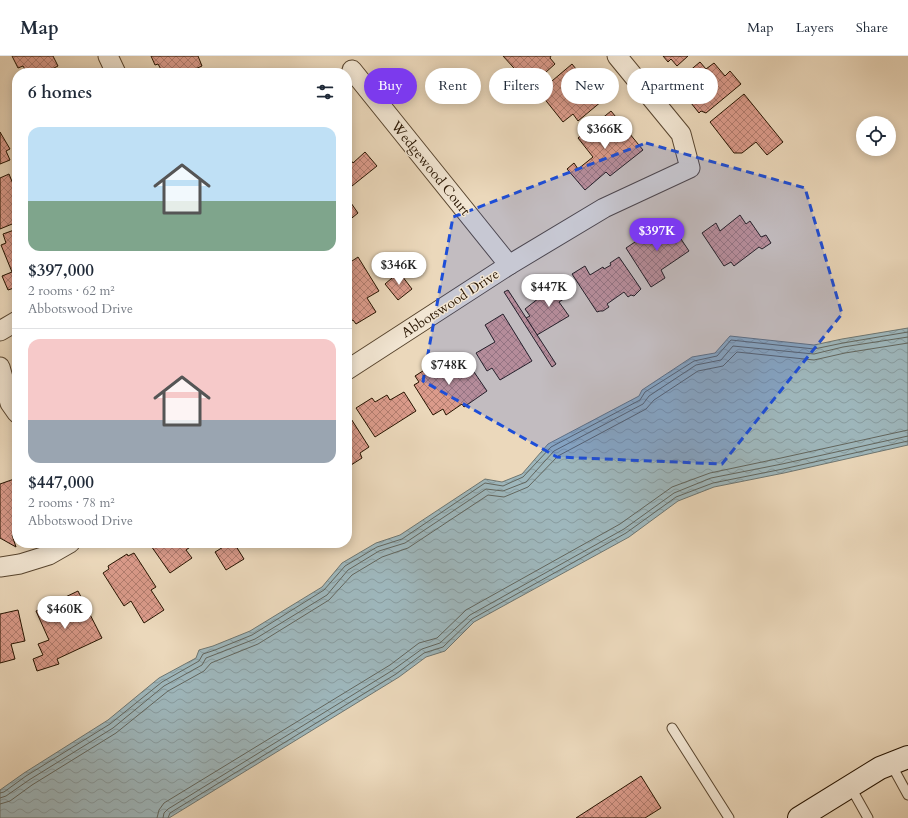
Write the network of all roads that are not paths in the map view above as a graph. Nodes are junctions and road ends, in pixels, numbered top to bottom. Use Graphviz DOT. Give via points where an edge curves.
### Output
graph roads {
  1 [pos="108,56"];
  2 [pos="617,56"];
  3 [pos="114,68"];
  4 [pos="352,70"];
  5 [pos="509,265"];
  6 [pos="12,325"];
  7 [pos="0,331"];
  8 [pos="0,366"];
  9 [pos="352,367"];
  10 [pos="12,406"];
  11 [pos="61,548"];
  12 [pos="0,567"];
  13 [pos="672,728"];
  14 [pos="899,760"];
  15 [pos="850,786"];
  16 [pos="908,795"];
  17 [pos="729,818"];
  18 [pos="799,818"];
  19 [pos="868,818"];
  1 -- 3 [label="street"];
  2 -- 5 [label="street, Abbotswood Drive" via="681,134 690,168 604,208"];
  4 -- 5 [label="street, Wedgewood Court"];
  5 -- 9 [label="street, Abbotswood Drive"];
  6 -- 7 [label="street"];
  8 -- 10 [label="street"];
  11 -- 12 [label="street" via="20,564"];
  13 -- 17 [label="lane"];
  14 -- 15 [label="main road"];
  14 -- 16 [label="lane"];
  15 -- 18 [label="main road"];
  15 -- 19 [label="lane"];
}
